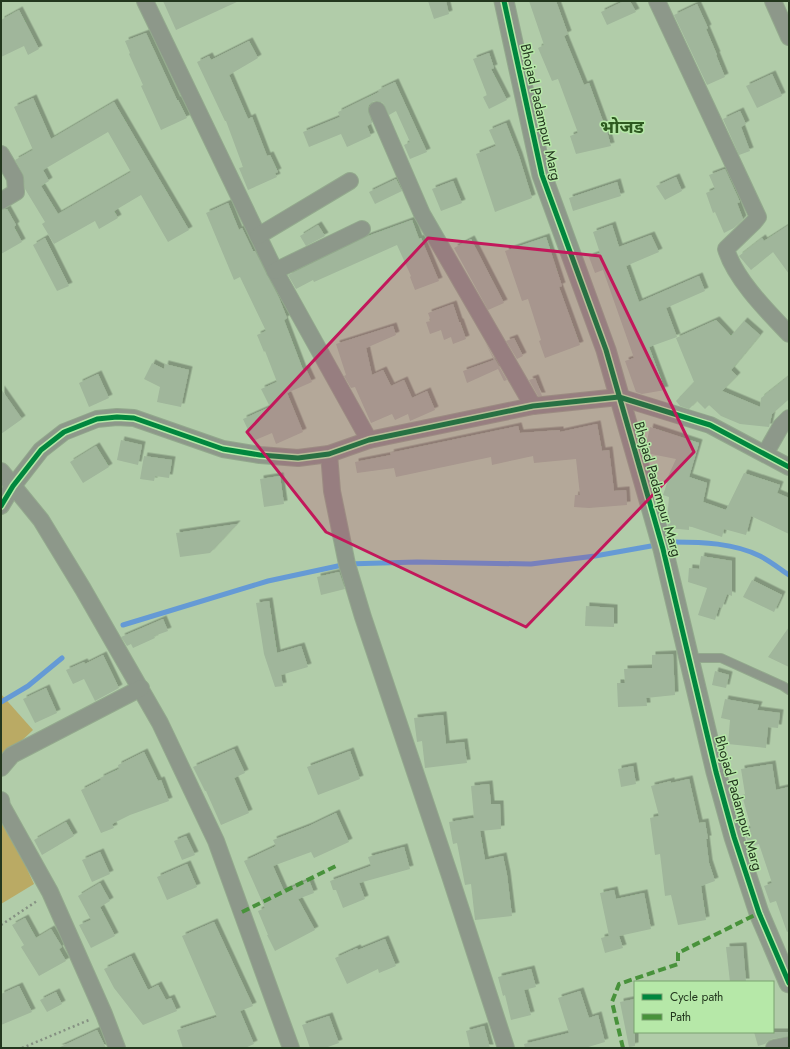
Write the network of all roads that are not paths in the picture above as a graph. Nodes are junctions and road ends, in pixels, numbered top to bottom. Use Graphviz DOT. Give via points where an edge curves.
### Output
graph roads {
  1 [pos="145,1"];
  2 [pos="504,1"];
  3 [pos="657,1"];
  4 [pos="773,1"];
  5 [pos="789,37"];
  6 [pos="377,110"];
  7 [pos="1,154"];
  8 [pos="350,181"];
  9 [pos="1,201"];
  10 [pos="362,229"];
  11 [pos="258,236"];
  12 [pos="275,271"];
  13 [pos="789,334"];
  14 [pos="619,397"];
  15 [pos="533,406"];
  16 [pos="789,418"];
  17 [pos="369,440"];
  18 [pos="329,454"];
  19 [pos="765,454"];
  20 [pos="789,467"];
  21 [pos="1,471"];
  22 [pos="13,486"];
  23 [pos="1,506"];
  24 [pos="689,658"];
  25 [pos="141,688"];
  26 [pos="789,690"];
  27 [pos="1,768"];
  28 [pos="1,800"];
  29 [pos="789,983"];
  30 [pos="789,1045"];
  31 [pos="117,1048"];
  32 [pos="291,1048"];
  33 [pos="506,1048"];
  34 [pos="774,1048"];
  1 -- 11 [label="street"];
  2 -- 14 [label="street, Bhojad Padampur Marg" via="542,175 606,350"];
  3 -- 13 [label="street" via="758,217 726,249 729,259 754,296"];
  4 -- 5 [label="street"];
  6 -- 15 [label="street" via="422,214"];
  7 -- 9 [label="street" via="14,178 16,192"];
  8 -- 11 [label="street"];
  10 -- 12 [label="street"];
  11 -- 12 [label="street"];
  12 -- 17 [label="street"];
  14 -- 15 [label="street"];
  14 -- 19 [label="street" via="710,425"];
  14 -- 24 [label="street, Bhojad Padampur Marg" via="663,549"];
  15 -- 17 [label="street"];
  16 -- 19 [label="street" via="781,426"];
  17 -- 18 [label="street"];
  18 -- 22 [label="street" via="298,458 260,455 224,449 134,418 97,419 64,432 41,450"];
  18 -- 33 [label="street" via="332,491 347,564"];
  19 -- 20 [label="street"];
  21 -- 22 [label="street"];
  22 -- 23 [label="street"];
  22 -- 25 [label="street" via="41,520"];
  24 -- 26 [label="lane" via="721,658"];
  24 -- 29 [label="street, Bhojad Padampur Marg" via="734,837 759,913"];
  25 -- 27 [label="street" via="12,755"];
  25 -- 32 [label="street" via="216,841"];
  28 -- 31 [label="street" via="50,892"];
  30 -- 34 [label="street"];
}
